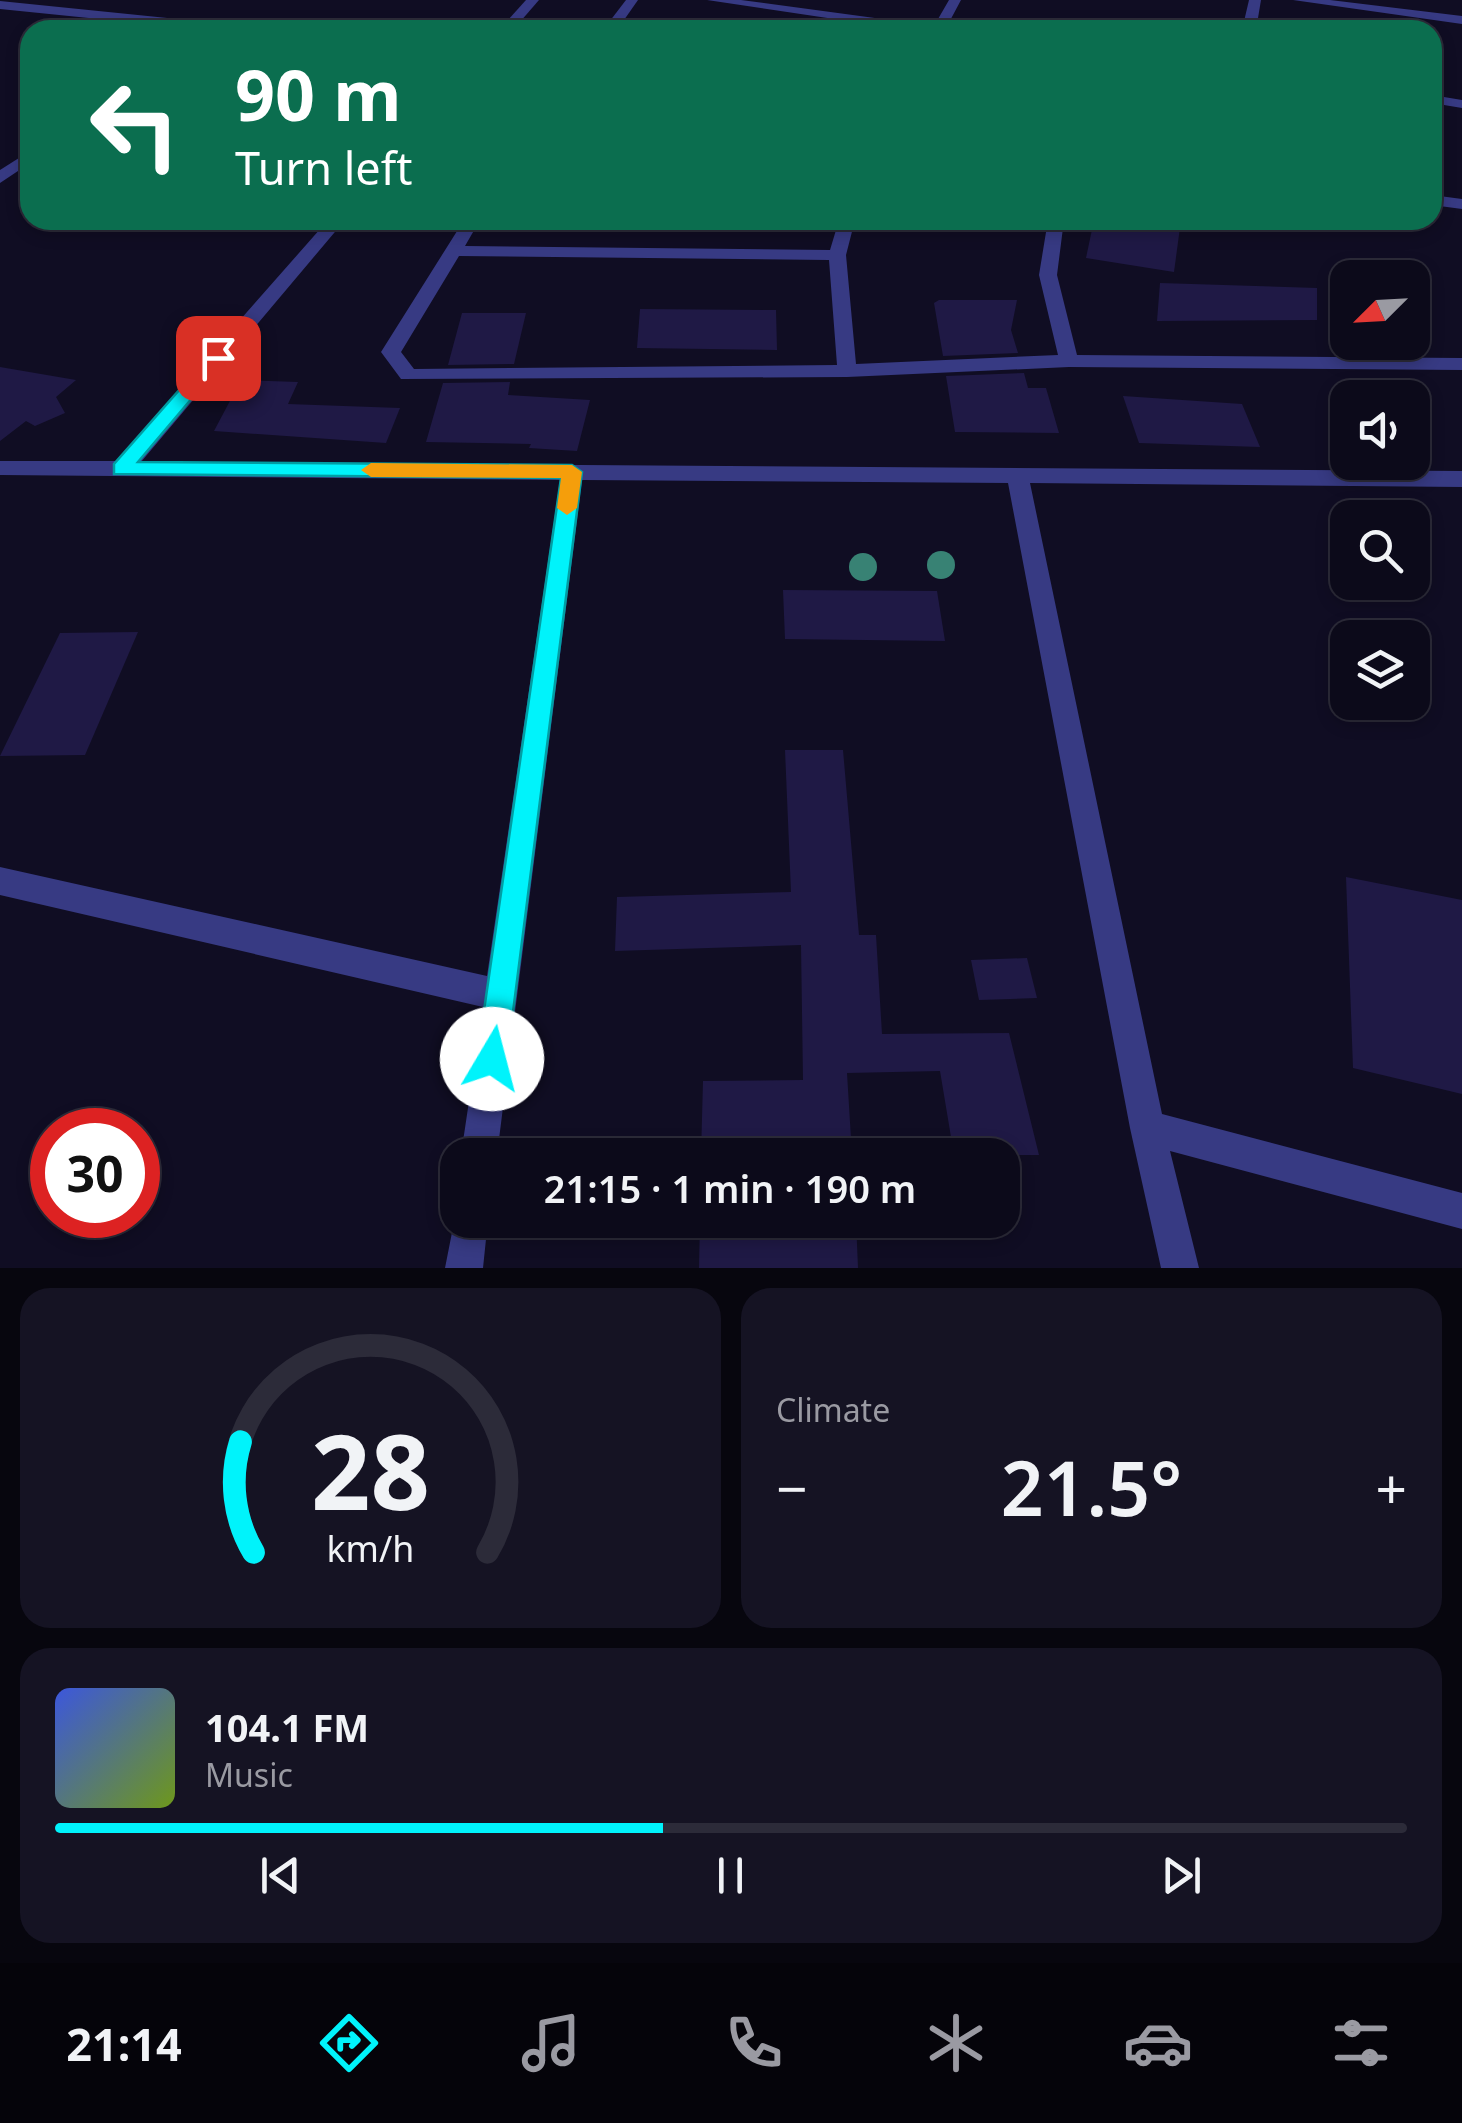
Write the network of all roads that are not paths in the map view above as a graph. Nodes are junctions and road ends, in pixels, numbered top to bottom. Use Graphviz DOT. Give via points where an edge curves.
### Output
graph roads {
  1 [pos="533,0"];
  2 [pos="713,0"];
  3 [pos="1300,0"];
  4 [pos="0,5"];
  5 [pos="804,12"];
  6 [pos="135,20"];
  7 [pos="515,20"];
  8 [pos="797,20"];
  9 [pos="864,20"];
  10 [pos="1462,20"];
  11 [pos="328,230"];
  12 [pos="465,230"];
  13 [pos="845,230"];
  14 [pos="1055,230"];
  15 [pos="450,250"];
  16 [pos="837,254"];
  17 [pos="1069,361"];
  18 [pos="1462,364"];
  19 [pos="847,371"];
  20 [pos="0,468"];
  21 [pos="122,469"];
  22 [pos="572,472"];
  23 [pos="1018,477"];
  24 [pos="1462,479"];
  25 [pos="0,881"];
  26 [pos="500,996"];
  27 [pos="1147,1128"];
  28 [pos="481,1138"];
  29 [pos="1462,1211"];
  30 [pos="468,1238"];
  31 [pos="464,1268"];
  32 [pos="1180,1268"];
  1 -- 7 [label="street"];
  2 -- 5 [label="street"];
  3 -- 10 [label="street"];
  4 -- 6 [label="street"];
  5 -- 8 [label="street"];
  5 -- 9 [label="street"];
  11 -- 21 [label="street"];
  12 -- 15 [label="street"];
  13 -- 16 [label="street"];
  14 -- 17 [label="street" via="1048,275"];
  15 -- 16 [label="street"];
  15 -- 19 [label="street" via="391,352 408,375"];
  16 -- 19 [label="street"];
  17 -- 18 [label="street"];
  17 -- 19 [label="street"];
  20 -- 21 [label="street"];
  21 -- 22 [label="street"];
  22 -- 23 [label="street"];
  22 -- 26 [label="street"];
  23 -- 24 [label="street"];
  23 -- 27 [label="street"];
  25 -- 26 [label="street"];
  26 -- 28 [label="street"];
  27 -- 29 [label="street"];
  27 -- 32 [label="street"];
  30 -- 31 [label="street"];
}
